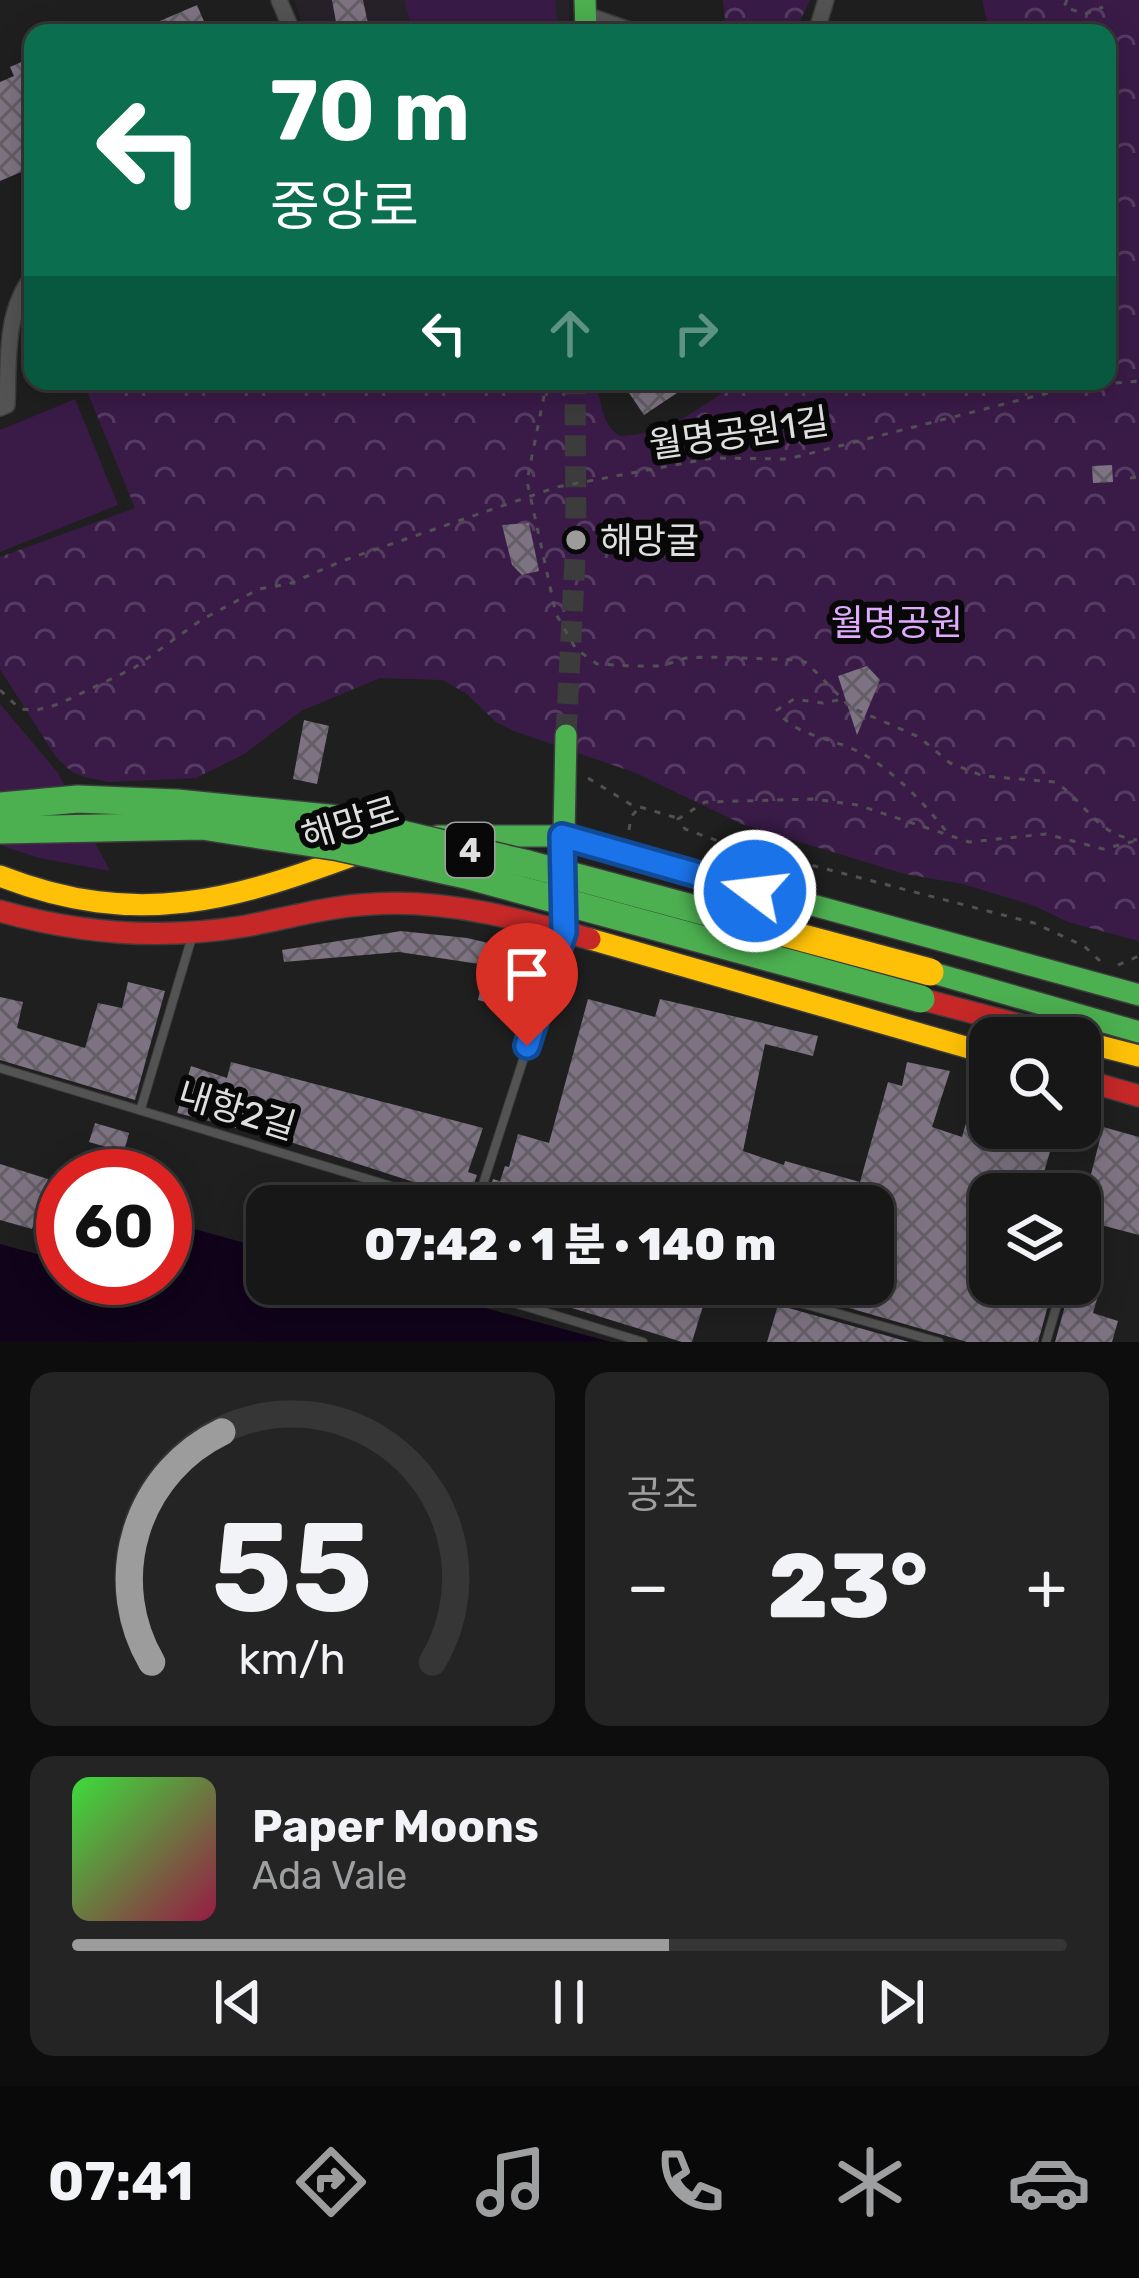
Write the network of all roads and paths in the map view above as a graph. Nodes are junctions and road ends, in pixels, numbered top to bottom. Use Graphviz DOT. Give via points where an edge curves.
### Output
graph roads {
  1 [pos="1066,0"];
  2 [pos="1103,7"];
  3 [pos="24,295"];
  4 [pos="545,390"];
  5 [pos="1060,390"];
  6 [pos="0,408"];
  7 [pos="1139,477"];
  8 [pos="1130,478"];
  9 [pos="530,495"];
  10 [pos="0,690"];
  11 [pos="839,699"];
  12 [pos="566,735"];
  13 [pos="563,775"];
  14 [pos="0,806"];
  15 [pos="639,808"];
  16 [pos="678,819"];
  17 [pos="0,830"];
  18 [pos="629,830"];
  19 [pos="948,834"];
  20 [pos="562,836"];
  21 [pos="1139,840"];
  22 [pos="0,876"];
  23 [pos="711,879"];
  24 [pos="0,911"];
  25 [pos="564,932"];
  26 [pos="193,934"];
  27 [pos="1139,956"];
  28 [pos="677,965"];
  29 [pos="925,985"];
  30 [pos="1139,995"];
  31 [pos="1013,1017"];
  32 [pos="1139,1032"];
  33 [pos="1101,1046"];
  34 [pos="969,1048"];
  35 [pos="1139,1056"];
  36 [pos="0,1067"];
  37 [pos="1101,1085"];
  38 [pos="1139,1096"];
  39 [pos="141,1108"];
  40 [pos="389,1185"];
  41 [pos="483,1185"];
  42 [pos="521,1305"];
  43 [pos="808,1305"];
  44 [pos="1057,1305"];
  45 [pos="643,1342"];
  46 [pos="939,1342"];
  47 [pos="1046,1342"];
  1 -- 2 [label="path" via="1064,7 1085,14"];
  3 -- 6 [label="street" via="6,365 7,405"];
  4 -- 9 [label="path" via="526,470"];
  5 -- 9 [label="path, 월명공원1길" via="788,458 712,458"];
  7 -- 8 [label="path"];
  9 -- 10 [label="path, 월명공원1길" via="259,589 134,668 59,704 20,709"];
  9 -- 11 [label="path" via="556,614 576,649 597,664 790,658 807,663"];
  11 -- 19 [label="path" via="794,699 777,710 801,730 877,763"];
  11 -- 21 [label="path" via="919,736 966,770 1055,782 1096,824"];
  12 -- 13 [label="main road"];
  13 -- 15 [label="path" via="593,780"];
  13 -- 20 [label="main road"];
  14 -- 29 [label="main road, 4, bridge" via="78,799 338,819 528,864"];
  15 -- 16 [label="path"];
  15 -- 18 [label="path"];
  16 -- 19 [label="path" via="705,802 812,799"];
  16 -- 27 [label="path" via="718,841 1034,923 1108,967"];
  17 -- 29 [label="main road, 4, bridge" via="202,826 339,847"];
  19 -- 21 [label="path" via="969,842 1046,834 1103,849"];
  20 -- 22 [label="main road, 해망로" via="452,833 376,847 185,907 81,901"];
  20 -- 23 [label="main road, 해망로"];
  20 -- 25 [label="main road"];
  23 -- 28 [label="main road" via="635,891 624,906 626,928 640,945"];
  23 -- 30 [label="main road, 해망로"];
  24 -- 26 [label="main road, 해망로" via="48,926"];
  25 -- 26 [label="main road, 해망로" via="457,908 388,903"];
  25 -- 28 [label="main road, 해망로"];
  25 -- 41 [label="lane"];
  26 -- 39 [label="lane"];
  28 -- 34 [label="main road, 해망로"];
  29 -- 31 [label="main road, 4"];
  29 -- 32 [label="main road, 4"];
  33 -- 35 [label="main road"];
  36 -- 39 [label="lane, 내항2길"];
  37 -- 38 [label="main road"];
  39 -- 40 [label="lane, 내항2길"];
  42 -- 45 [label="lane"];
  43 -- 46 [label="lane"];
  44 -- 47 [label="lane"];
}
